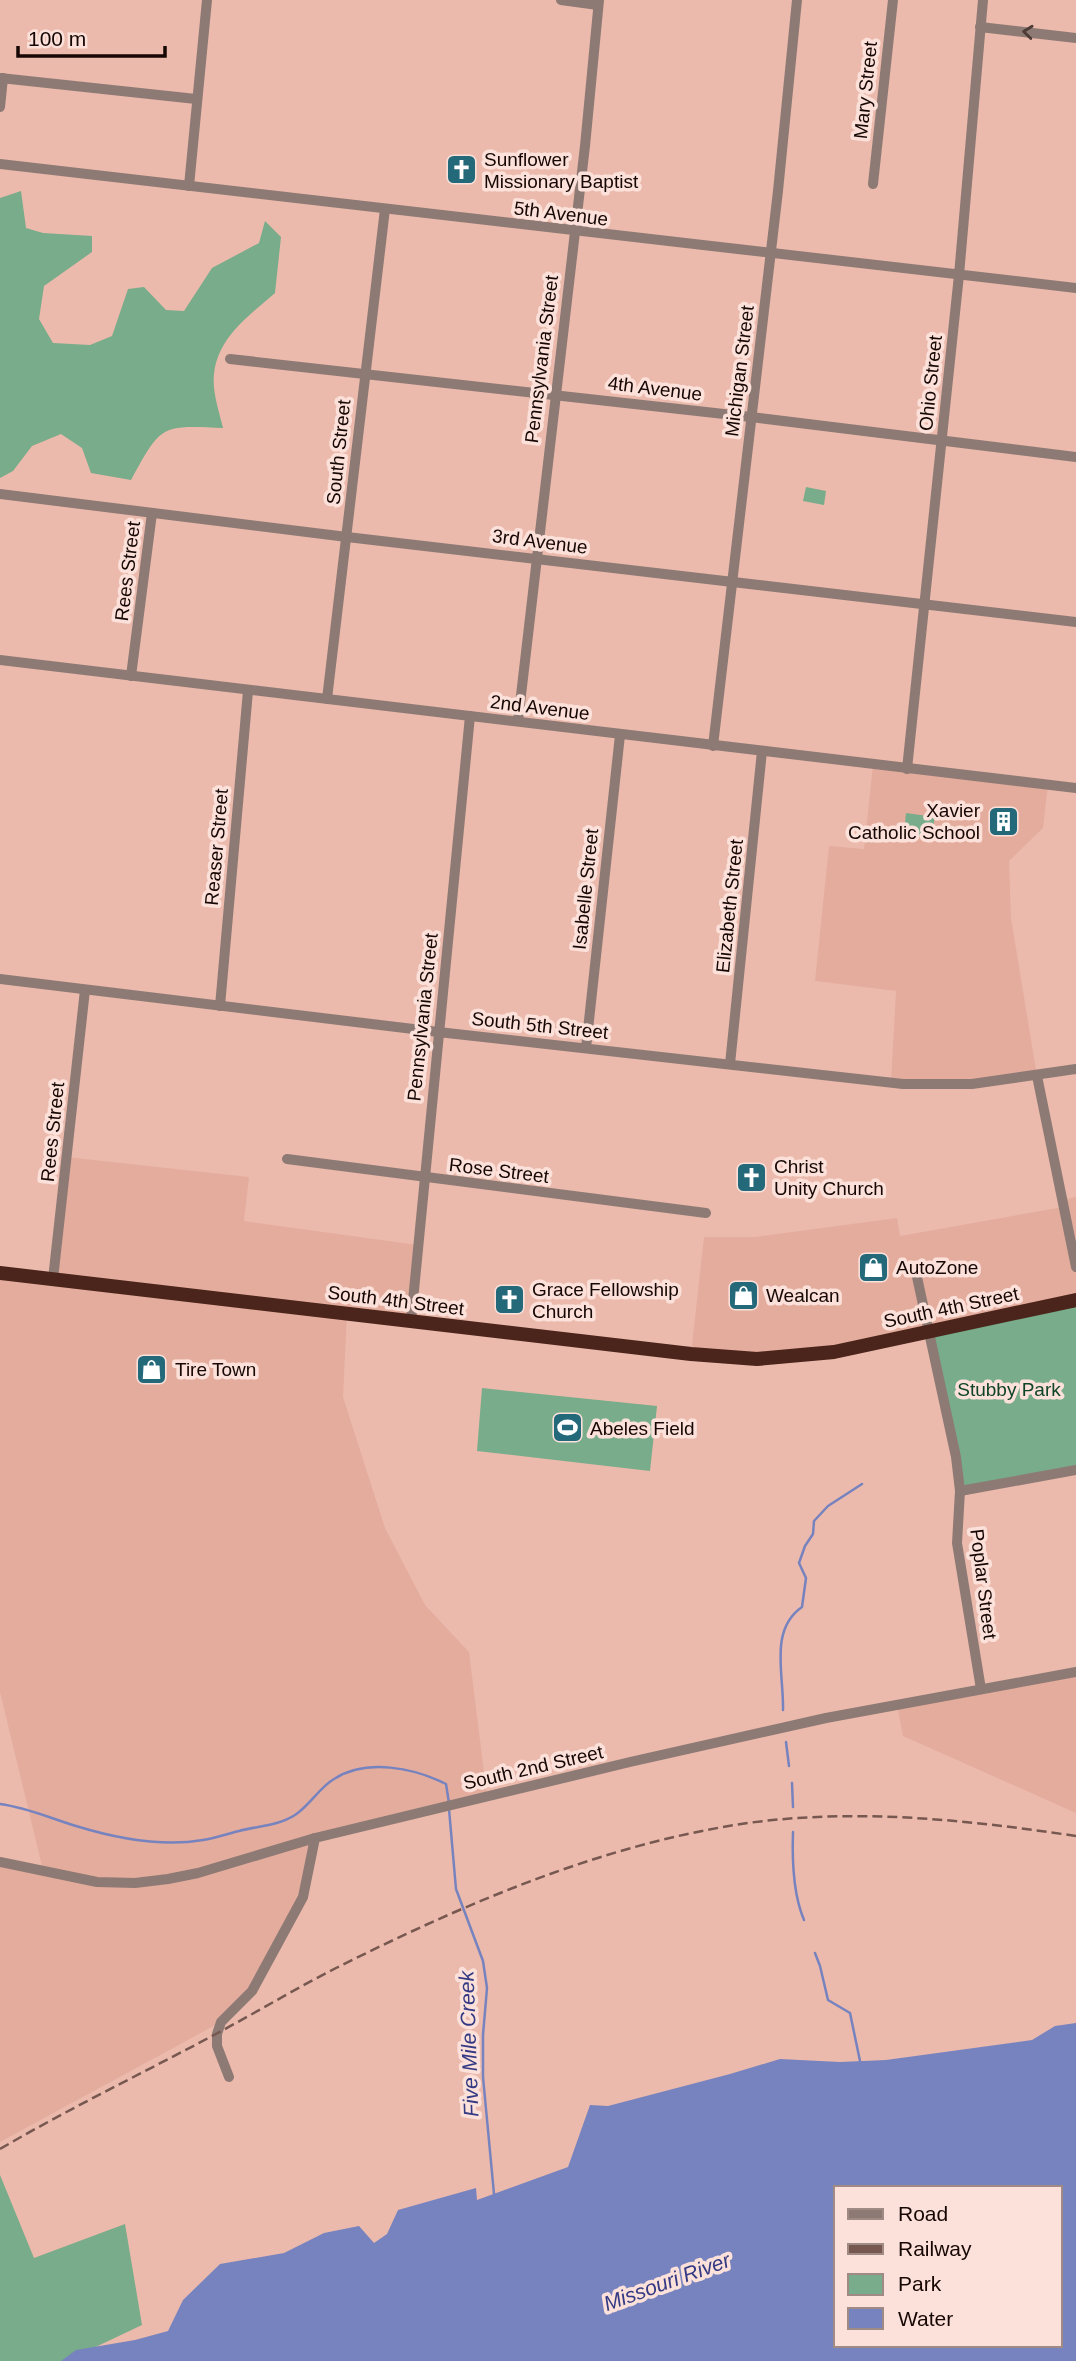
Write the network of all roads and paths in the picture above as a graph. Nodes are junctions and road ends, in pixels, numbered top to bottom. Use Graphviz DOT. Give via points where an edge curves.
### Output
graph roads {
  1 [pos="207,0"];
  2 [pos="561,0"];
  3 [pos="797,0"];
  4 [pos="893,0"];
  5 [pos="983,0"];
  6 [pos="599,2"];
  7 [pos="980,27"];
  8 [pos="1076,37"];
  9 [pos="2,78"];
  10 [pos="196,99"];
  11 [pos="0,107"];
  12 [pos="0,164"];
  13 [pos="873,184"];
  14 [pos="189,186"];
  15 [pos="385,209"];
  16 [pos="574,232"];
  17 [pos="770,254"];
  18 [pos="959,275"];
  19 [pos="1076,289"];
  20 [pos="230,359"];
  21 [pos="365,374"];
  22 [pos="555,394"];
  23 [pos="751,417"];
  24 [pos="942,439"];
  25 [pos="1076,457"];
  26 [pos="0,494"];
  27 [pos="152,513"];
  28 [pos="347,537"];
  29 [pos="536,558"];
  30 [pos="732,581"];
  31 [pos="926,604"];
  32 [pos="1076,622"];
  33 [pos="0,660"];
  34 [pos="131,676"];
  35 [pos="248,691"];
  36 [pos="327,699"];
  37 [pos="470,716"];
  38 [pos="517,721"];
  39 [pos="620,735"];
  40 [pos="713,746"];
  41 [pos="762,751"];
  42 [pos="907,769"];
  43 [pos="1076,788"];
  44 [pos="0,979"];
  45 [pos="85,990"];
  46 [pos="220,1006"];
  47 [pos="438,1032"];
  48 [pos="586,1048"];
  49 [pos="730,1064"];
  50 [pos="1076,1069"];
  51 [pos="1037,1076"];
  52 [pos="287,1159"];
  53 [pos="424,1178"];
  54 [pos="706,1213"];
  55 [pos="1076,1267"];
  56 [pos="0,1272"];
  57 [pos="918,1277"];
  58 [pos="53,1279"];
  59 [pos="1076,1300"];
  60 [pos="411,1321"];
  61 [pos="930,1333"];
  62 [pos="1076,1470"];
  63 [pos="960,1491"];
  64 [pos="1076,1672"];
  65 [pos="981,1689"];
  66 [pos="315,1838"];
  67 [pos="0,1862"];
  68 [pos="229,2077"];
  1 -- 10 [label="street"];
  2 -- 6 [label="street"];
  3 -- 17 [label="street, Michigan Street"];
  4 -- 13 [label="street, Mary Street"];
  5 -- 7 [label="street, Ohio Street"];
  6 -- 16 [label="street, Pennsylvania Street"];
  8 -- 7 [label="street, one-way"];
  7 -- 18 [label="street, Ohio Street"];
  9 -- 10 [label="street"];
  9 -- 11 [label="street"];
  10 -- 14 [label="street"];
  12 -- 14 [label="street, 5th Avenue"];
  14 -- 15 [label="street, 5th Avenue"];
  15 -- 16 [label="street, 5th Avenue"];
  15 -- 21 [label="street, South Street"];
  16 -- 17 [label="street, 5th Avenue"];
  16 -- 22 [label="street, Pennsylvania Street"];
  17 -- 18 [label="street, 5th Avenue"];
  17 -- 23 [label="street, Michigan Street"];
  18 -- 19 [label="street, 5th Avenue"];
  18 -- 24 [label="street, Ohio Street"];
  20 -- 21 [label="street, 4th Avenue"];
  21 -- 22 [label="street, 4th Avenue"];
  21 -- 28 [label="street, South Street"];
  22 -- 23 [label="street, 4th Avenue"];
  22 -- 29 [label="street, Pennsylvania Street"];
  23 -- 24 [label="street, 4th Avenue"];
  23 -- 30 [label="street, Michigan Street"];
  24 -- 25 [label="street, 4th Avenue"];
  24 -- 31 [label="street, Ohio Street"];
  26 -- 27 [label="street, 3rd Avenue"];
  27 -- 28 [label="street, 3rd Avenue"];
  27 -- 34 [label="street, Rees Street"];
  28 -- 29 [label="street, 3rd Avenue"];
  28 -- 36 [label="street, South Street"];
  29 -- 30 [label="street, 3rd Avenue"];
  29 -- 38 [label="street, Pennsylvania Street"];
  30 -- 31 [label="street, 3rd Avenue"];
  30 -- 40 [label="street, Michigan Street"];
  31 -- 32 [label="street, 3rd Avenue"];
  31 -- 42 [label="street, Ohio Street"];
  33 -- 34 [label="street, 2nd Avenue"];
  34 -- 35 [label="street, 2nd Avenue"];
  35 -- 36 [label="street, 2nd Avenue"];
  35 -- 46 [label="street, Reaser Street"];
  36 -- 37 [label="street, 2nd Avenue"];
  37 -- 38 [label="street, 2nd Avenue"];
  37 -- 47 [label="street, Pennsylvania Street"];
  38 -- 39 [label="street, 2nd Avenue"];
  39 -- 40 [label="street, 2nd Avenue"];
  39 -- 48 [label="street, Isabelle Street"];
  40 -- 41 [label="street, 2nd Avenue"];
  41 -- 42 [label="street, 2nd Avenue"];
  41 -- 49 [label="street, Elizabeth Street"];
  42 -- 43 [label="street, 2nd Avenue"];
  44 -- 45 [label="street, South 5th Street"];
  45 -- 46 [label="street, South 5th Street"];
  45 -- 58 [label="street, Rees Street"];
  46 -- 47 [label="street, South 5th Street"];
  47 -- 48 [label="street, South 5th Street"];
  47 -- 53 [label="street, Pennsylvania Street"];
  48 -- 49 [label="street, South 5th Street"];
  49 -- 51 [label="street, South 5th Street" via="904,1084 971,1084"];
  50 -- 51 [label="street, South 5th Street"];
  51 -- 55 [label="street"];
  52 -- 53 [label="street, Rose Street"];
  53 -- 54 [label="street, Rose Street"];
  53 -- 60 [label="street, Pennsylvania Street"];
  56 -- 58 [label="highway, South 4th Street"];
  57 -- 61 [label="street, Poplar Street"];
  58 -- 60 [label="highway, South 4th Street"];
  59 -- 61 [label="highway, South 4th Street"];
  60 -- 61 [label="highway, South 4th Street" via="757,1359 834,1352"];
  61 -- 63 [label="street, Poplar Street"];
  62 -- 63 [label="street"];
  63 -- 65 [label="street, Poplar Street" via="957,1544"];
  64 -- 65 [label="street, South 2nd Street"];
  65 -- 66 [label="street, South 2nd Street" via="826,1718"];
  66 -- 67 [label="street, South 2nd Street" via="198,1873 135,1883 97,1882"];
  66 -- 68 [label="street" via="303,1897 252,1991 221,2022 216,2046"];
}
